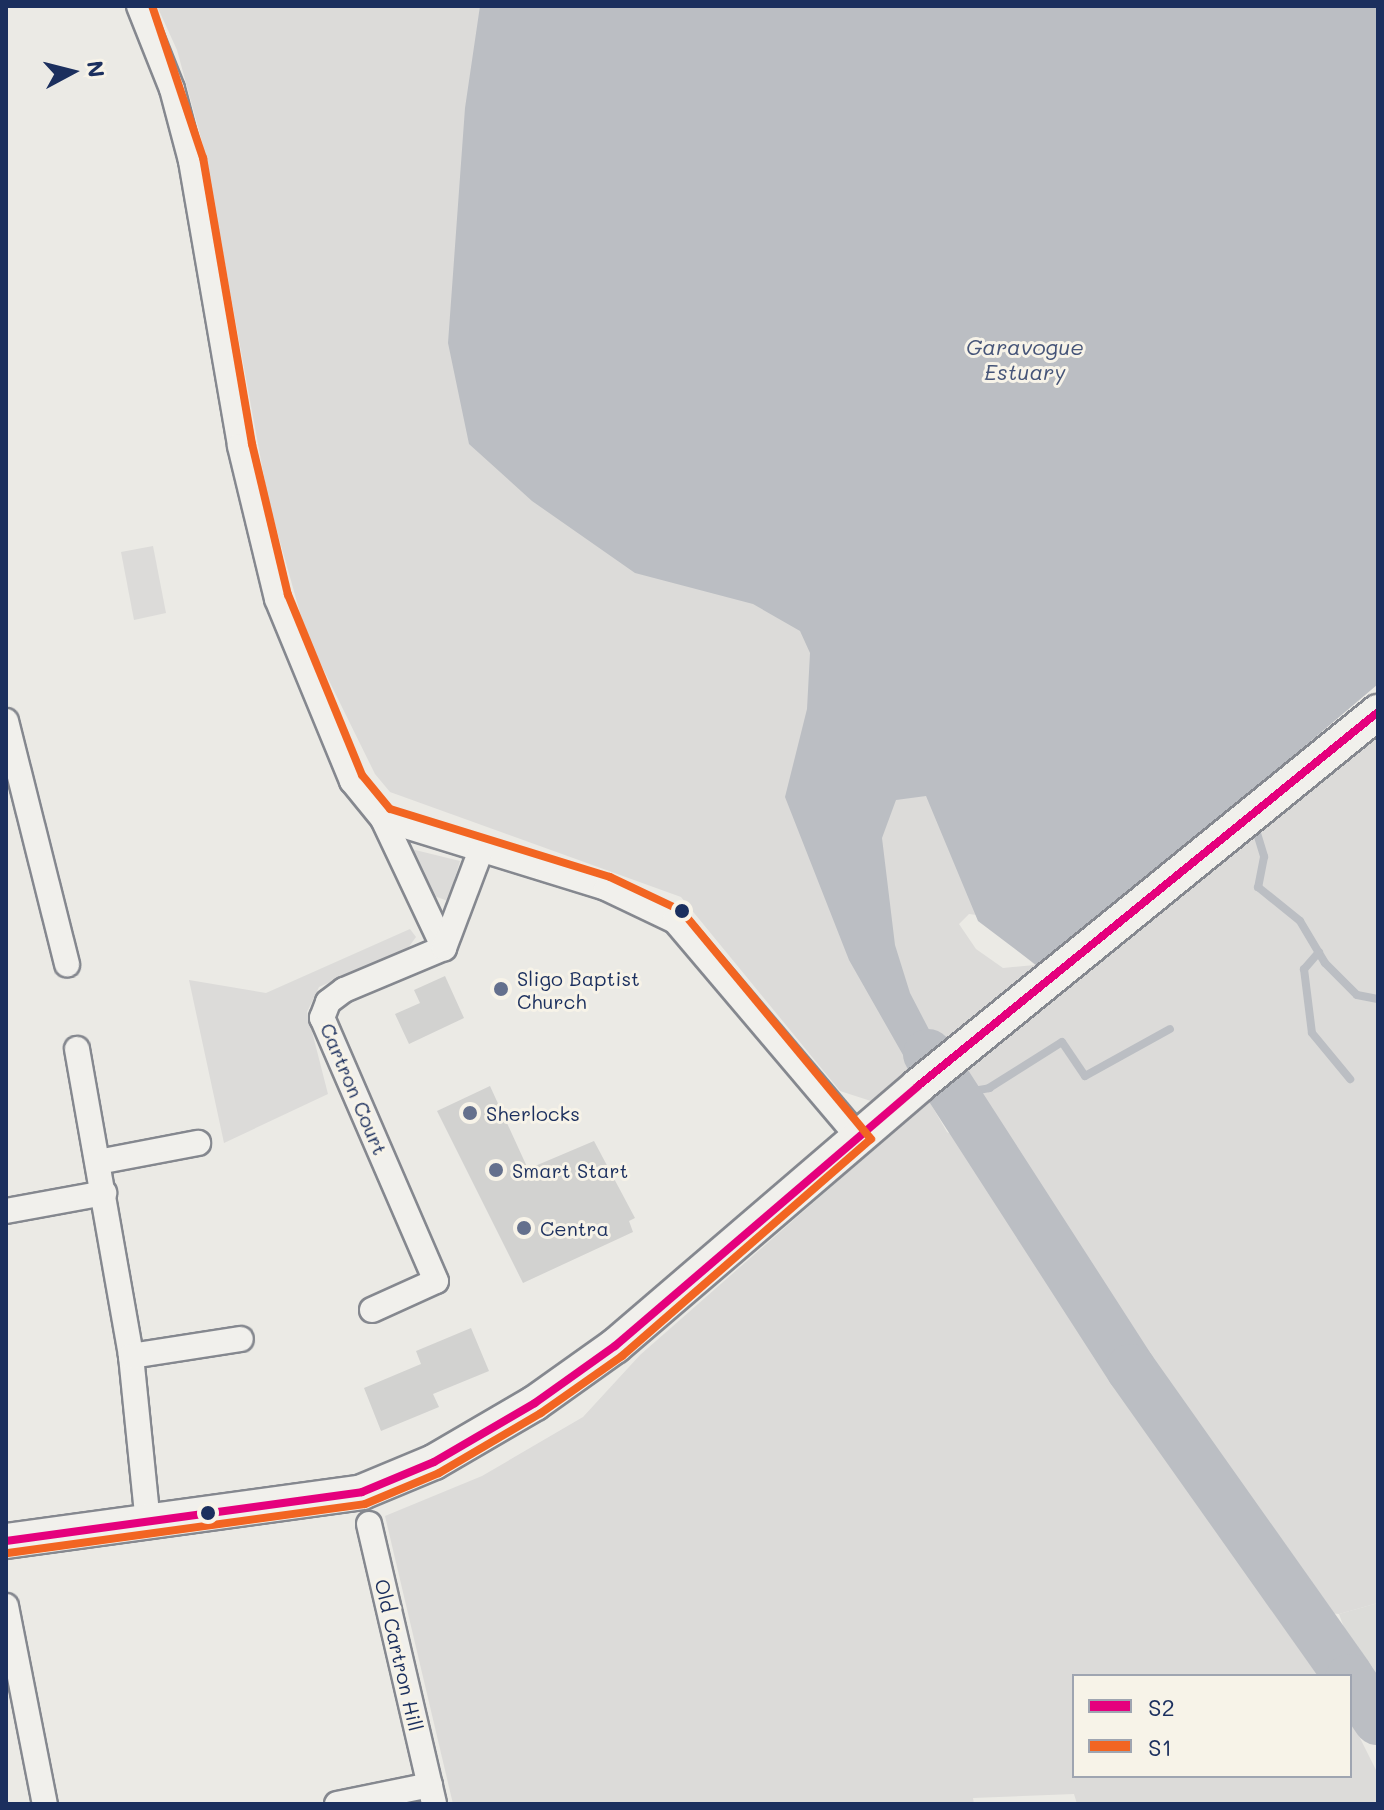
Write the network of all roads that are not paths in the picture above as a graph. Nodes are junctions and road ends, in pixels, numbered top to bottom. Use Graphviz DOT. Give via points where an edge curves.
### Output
graph roads {
  1 [pos="139,6"];
  2 [pos="1378,712"];
  3 [pos="6,721"];
  4 [pos="383,819"];
  5 [pos="481,850"];
  6 [pos="444,948"];
  7 [pos="67,964"];
  8 [pos="77,1049"];
  9 [pos="859,1138"];
  10 [pos="198,1143"];
  11 [pos="98,1162"];
  12 [pos="104,1193"];
  13 [pos="6,1211"];
  14 [pos="372,1310"];
  15 [pos="241,1339"];
  16 [pos="131,1356"];
  17 [pos="148,1523"];
  18 [pos="369,1524"];
  19 [pos="6,1541"];
  20 [pos="6,1606"];
  21 [pos="432,1795"];
  22 [pos="45,1804"];
  23 [pos="337,1804"];
  1 -- 4 [label="street" via="172,89 191,161 240,446 277,599 328,735 369,808"];
  2 -- 9 [label="main road"];
  3 -- 7 [label="street"];
  4 -- 5 [label="street"];
  4 -- 6 [label="street"];
  5 -- 6 [label="street"];
  5 -- 9 [label="street" via="606,888 675,921"];
  6 -- 14 [label="street, Cartron Court" via="344,990 328,1002 322,1018 436,1281"];
  8 -- 11 [label="street"];
  9 -- 17 [label="main road" via="615,1346 535,1403 434,1462 362,1492"];
  10 -- 11 [label="street"];
  11 -- 12 [label="street"];
  12 -- 13 [label="street"];
  12 -- 16 [label="street"];
  15 -- 16 [label="street"];
  16 -- 17 [label="street"];
  17 -- 19 [label="main road"];
  18 -- 21 [label="street, Old Cartron Hill"];
  20 -- 22 [label="street"];
  21 -- 23 [label="street, Old Cartron Hill"];
}
